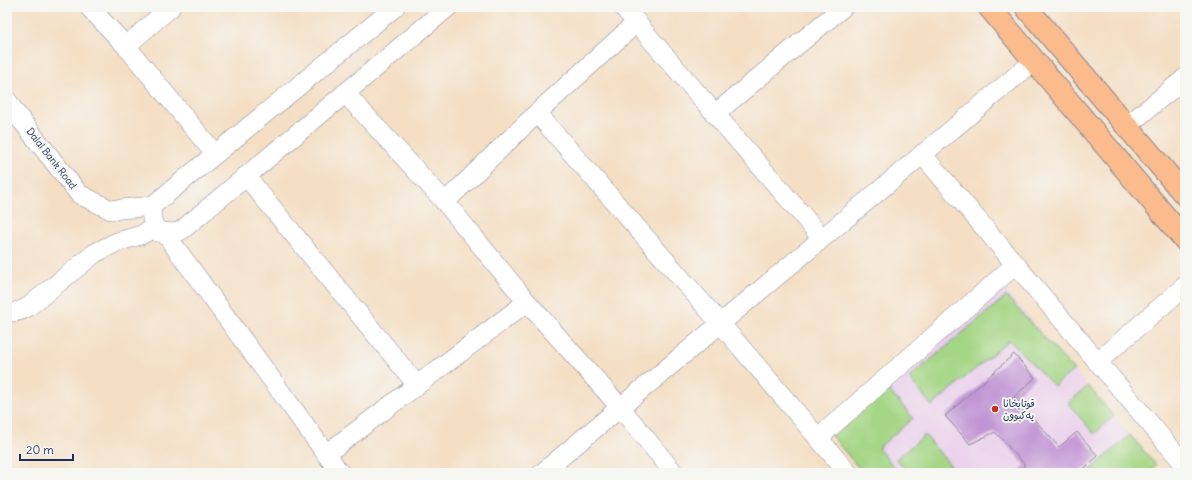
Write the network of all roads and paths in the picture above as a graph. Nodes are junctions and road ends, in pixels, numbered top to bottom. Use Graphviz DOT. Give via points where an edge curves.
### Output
graph roads {
  1 [pos="89,7"];
  2 [pos="170,7"];
  3 [pos="395,7"];
  4 [pos="448,7"];
  5 [pos="623,7"];
  6 [pos="843,7"];
  7 [pos="989,7"];
  8 [pos="1026,7"];
  9 [pos="637,22"];
  10 [pos="126,46"];
  11 [pos="1034,60"];
  12 [pos="1185,78"];
  13 [pos="345,93"];
  14 [pos="7,100"];
  15 [pos="538,113"];
  16 [pos="715,114"];
  17 [pos="1127,126"];
  18 [pos="215,154"];
  19 [pos="922,154"];
  20 [pos="246,176"];
  21 [pos="1185,195"];
  22 [pos="445,202"];
  23 [pos="152,206"];
  24 [pos="161,232"];
  25 [pos="822,238"];
  26 [pos="1185,240"];
  27 [pos="1016,264"];
  28 [pos="1185,286"];
  29 [pos="527,302"];
  30 [pos="7,312"];
  31 [pos="720,323"];
  32 [pos="1097,362"];
  33 [pos="417,385"];
  34 [pos="620,407"];
  35 [pos="818,438"];
  36 [pos="326,454"];
  37 [pos="1185,465"];
  38 [pos="1185,468"];
  39 [pos="340,473"];
  40 [pos="542,473"];
  41 [pos="674,473"];
  42 [pos="848,473"];
  43 [pos="1179,473"];
  1 -- 10 [label="street"];
  2 -- 10 [label="street"];
  3 -- 18 [label="street"];
  4 -- 13 [label="street"];
  5 -- 9 [label="street"];
  6 -- 16 [label="street"];
  7 -- 11 [label="main road"];
  8 -- 17 [label="main road"];
  9 -- 15 [label="street"];
  9 -- 16 [label="street"];
  10 -- 18 [label="street"];
  11 -- 19 [label="street"];
  11 -- 26 [label="main road"];
  12 -- 17 [label="street"];
  13 -- 20 [label="street"];
  13 -- 22 [label="street"];
  14 -- 23 [label="street, Dalal Bank Road" via="80,194 111,210"];
  15 -- 22 [label="street"];
  15 -- 31 [label="street"];
  16 -- 25 [label="street"];
  17 -- 21 [label="main road"];
  18 -- 23 [label="street"];
  19 -- 25 [label="street"];
  19 -- 27 [label="street"];
  20 -- 24 [label="street" via="182,230 175,233"];
  20 -- 33 [label="street"];
  22 -- 29 [label="street"];
  23 -- 24 [label="street" via="153,225"];
  24 -- 30 [label="street" via="152,229 106,247 85,260 28,307 13,313"];
  24 -- 36 [label="street"];
  25 -- 31 [label="street"];
  27 -- 32 [label="street"];
  27 -- 35 [label="street"];
  28 -- 32 [label="street"];
  29 -- 33 [label="street"];
  29 -- 34 [label="street"];
  31 -- 34 [label="street"];
  31 -- 35 [label="street"];
  32 -- 37 [label="street"];
  33 -- 36 [label="street"];
  34 -- 40 [label="street"];
  34 -- 41 [label="street"];
  35 -- 42 [label="street"];
  36 -- 39 [label="street"];
  38 -- 43 [label="street"];
}
